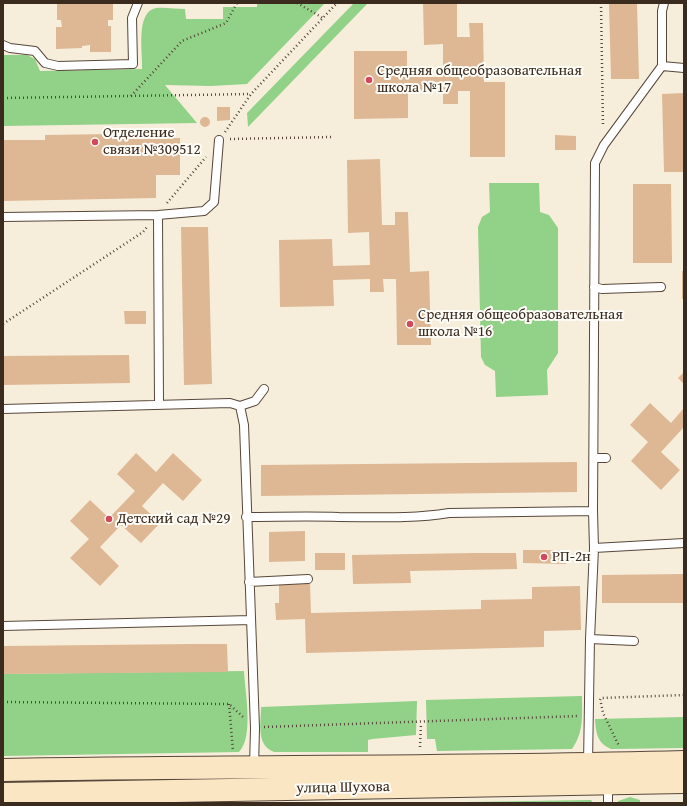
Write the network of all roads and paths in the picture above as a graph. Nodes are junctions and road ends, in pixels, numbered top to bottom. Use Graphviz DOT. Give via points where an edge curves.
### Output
graph roads {
  1 [pos="138,3"];
  2 [pos="237,3"];
  3 [pos="297,3"];
  4 [pos="337,3"];
  5 [pos="601,3"];
  6 [pos="664,3"];
  7 [pos="323,18"];
  8 [pos="3,45"];
  9 [pos="662,66"];
  10 [pos="684,68"];
  11 [pos="251,94"];
  12 [pos="130,97"];
  13 [pos="3,98"];
  14 [pos="331,137"];
  15 [pos="219,140"];
  16 [pos="604,146"];
  17 [pos="158,215"];
  18 [pos="3,217"];
  19 [pos="594,287"];
  20 [pos="661,287"];
  21 [pos="3,324"];
  22 [pos="264,388"];
  23 [pos="159,404"];
  24 [pos="240,406"];
  25 [pos="3,409"];
  26 [pos="594,458"];
  27 [pos="606,458"];
  28 [pos="593,511"];
  29 [pos="246,517"];
  30 [pos="684,543"];
  31 [pos="594,548"];
  32 [pos="308,579"];
  33 [pos="249,582"];
  34 [pos="251,620"];
  35 [pos="3,626"];
  36 [pos="590,639"];
  37 [pos="634,641"];
  38 [pos="684,695"];
  39 [pos="3,702"];
  40 [pos="589,716"];
  41 [pos="421,723"];
  42 [pos="255,728"];
  43 [pos="415,748"];
  44 [pos="684,762"];
  45 [pos="588,765"];
  46 [pos="254,767"];
  47 [pos="3,770"];
  48 [pos="684,782"];
  49 [pos="608,793"];
  50 [pos="3,794"];
  51 [pos="253,794"];
  1 -- 8 [label="lane" via="132,18 133,64 58,66 45,63 35,52"];
  2 -- 12 [label="path" via="226,22 182,41"];
  3 -- 7 [label="path"];
  4 -- 7 [label="path"];
  5 -- 16 [label="path"];
  6 -- 9 [label="lane"];
  7 -- 11 [label="path"];
  9 -- 10 [label="lane"];
  9 -- 16 [label="lane"];
  11 -- 12 [label="path"];
  11 -- 15 [label="path"];
  12 -- 13 [label="path"];
  14 -- 15 [label="path"];
  15 -- 17 [label="path"];
  15 -- 17 [label="lane" via="214,202 204,212"];
  16 -- 19 [label="lane" via="595,163"];
  17 -- 18 [label="lane"];
  17 -- 21 [label="path" via="143,232"];
  17 -- 23 [label="lane"];
  19 -- 20 [label="lane"];
  19 -- 26 [label="lane"];
  22 -- 24 [label="lane" via="255,401"];
  23 -- 24 [label="lane" via="230,403"];
  23 -- 25 [label="lane"];
  24 -- 29 [label="lane" via="244,425"];
  26 -- 27 [label="lane"];
  26 -- 28 [label="lane"];
  28 -- 29 [label="lane" via="449,513 427,517"];
  28 -- 31 [label="lane"];
  29 -- 33 [label="lane"];
  30 -- 31 [label="lane"];
  31 -- 36 [label="lane"];
  32 -- 33 [label="lane"];
  33 -- 34 [label="lane"];
  34 -- 35 [label="lane"];
  34 -- 42 [label="lane"];
  36 -- 37 [label="lane"];
  36 -- 40 [label="lane"];
  38 -- 40 [label="path" via="601,698"];
  39 -- 42 [label="path" via="229,704"];
  40 -- 41 [label="path"];
  40 -- 45 [label="lane"];
  41 -- 42 [label="path"];
  41 -- 43 [label="path" via="422,747"];
  42 -- 46 [label="lane"];
  44 -- 45 [label="main road, улица Шухова"];
  45 -- 46 [label="main road, улица Шухова"];
  45 -- 49 [label="main road"];
  46 -- 47 [label="main road, улица Шухова"];
  46 -- 51 [label="main road"];
  48 -- 49 [label="main road, улица Шухова"];
  49 -- 51 [label="main road, улица Шухова"];
  50 -- 51 [label="main road, улица Шухова"];
}
